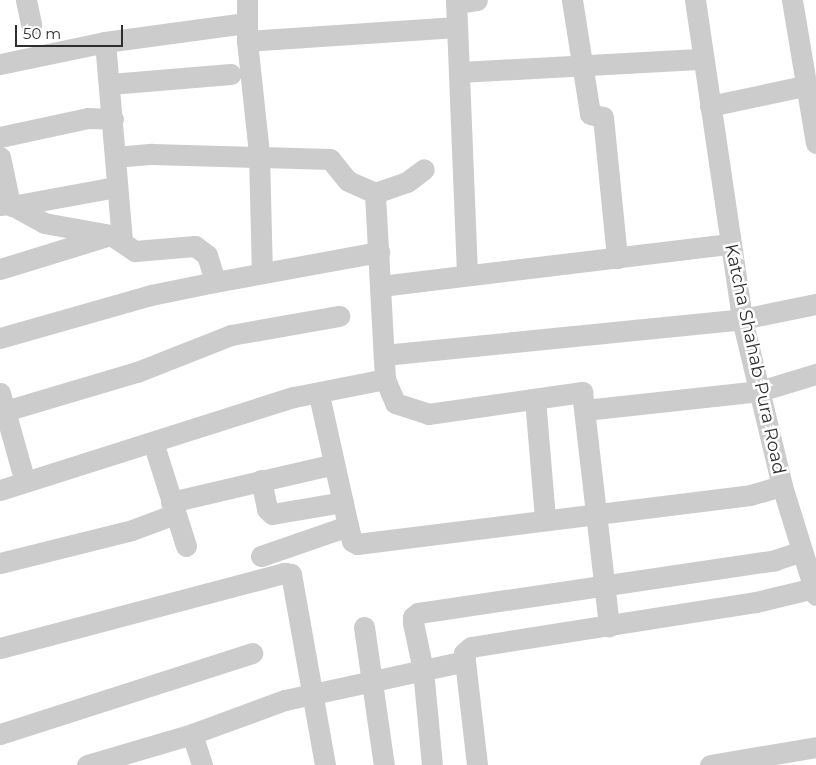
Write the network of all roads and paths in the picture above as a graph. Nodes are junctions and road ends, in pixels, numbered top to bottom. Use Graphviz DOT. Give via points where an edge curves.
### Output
graph roads {
  1 [pos="26,0"];
  2 [pos="247,0"];
  3 [pos="477,0"];
  4 [pos="572,0"];
  5 [pos="694,0"];
  6 [pos="792,0"];
  7 [pos="456,2"];
  8 [pos="31,24"];
  9 [pos="458,27"];
  10 [pos="246,32"];
  11 [pos="106,42"];
  12 [pos="703,59"];
  13 [pos="0,64"];
  14 [pos="583,65"];
  15 [pos="460,72"];
  16 [pos="231,74"];
  17 [pos="110,84"];
  18 [pos="810,91"];
  19 [pos="710,106"];
  20 [pos="114,119"];
  21 [pos="0,137"];
  22 [pos="816,143"];
  23 [pos="0,157"];
  24 [pos="115,157"];
  25 [pos="259,159"];
  26 [pos="424,169"];
  27 [pos="116,186"];
  28 [pos="375,193"];
  29 [pos="7,205"];
  30 [pos="116,237"];
  31 [pos="729,244"];
  32 [pos="379,252"];
  33 [pos="617,258"];
  34 [pos="0,269"];
  35 [pos="262,273"];
  36 [pos="467,275"];
  37 [pos="215,282"];
  38 [pos="381,286"];
  39 [pos="816,304"];
  40 [pos="339,316"];
  41 [pos="742,319"];
  42 [pos="0,338"];
  43 [pos="384,355"];
  44 [pos="816,374"];
  45 [pos="385,379"];
  46 [pos="760,390"];
  47 [pos="319,394"];
  48 [pos="534,399"];
  49 [pos="2,402"];
  50 [pos="585,410"];
  51 [pos="5,434"];
  52 [pos="153,442"];
  53 [pos="334,464"];
  54 [pos="261,480"];
  55 [pos="25,482"];
  56 [pos="782,486"];
  57 [pos="0,490"];
  58 [pos="343,502"];
  59 [pos="173,508"];
  60 [pos="596,513"];
  61 [pos="545,519"];
  62 [pos="353,535"];
  63 [pos="186,546"];
  64 [pos="802,551"];
  65 [pos="261,556"];
  66 [pos="0,563"];
  67 [pos="604,585"];
  68 [pos="815,592"];
  69 [pos="609,626"];
  70 [pos="364,627"];
  71 [pos="0,648"];
  72 [pos="252,653"];
  73 [pos="465,660"];
  74 [pos="423,670"];
  75 [pos="371,682"];
  76 [pos="314,693"];
  77 [pos="0,734"];
  78 [pos="192,734"];
  79 [pos="816,747"];
  80 [pos="98,763"];
  81 [pos="202,765"];
  82 [pos="325,765"];
  83 [pos="384,765"];
  84 [pos="432,765"];
  85 [pos="477,765"];
  86 [pos="710,765"];
  1 -- 8 [label="street"];
  2 -- 10 [label="street"];
  3 -- 7 [label="street"];
  4 -- 14 [label="street"];
  5 -- 12 [label="street, Katcha Shahab Pura Road"];
  6 -- 18 [label="street"];
  7 -- 9 [label="street"];
  9 -- 10 [label="street"];
  9 -- 15 [label="street"];
  10 -- 11 [label="street"];
  10 -- 25 [label="street"];
  11 -- 13 [label="street"];
  11 -- 17 [label="street"];
  12 -- 14 [label="street"];
  12 -- 19 [label="street, Katcha Shahab Pura Road"];
  14 -- 15 [label="street"];
  14 -- 33 [label="street" via="590,114 603,117"];
  15 -- 36 [label="street"];
  16 -- 17 [label="street"];
  17 -- 20 [label="street"];
  18 -- 19 [label="street"];
  18 -- 22 [label="street"];
  19 -- 31 [label="street, Katcha Shahab Pura Road"];
  20 -- 21 [label="street" via="88,118"];
  20 -- 24 [label="street"];
  23 -- 29 [label="street"];
  24 -- 25 [label="street" via="152,154"];
  24 -- 27 [label="street"];
  25 -- 28 [label="street" via="330,159 348,181"];
  25 -- 35 [label="street"];
  26 -- 28 [label="street" via="407,182"];
  27 -- 29 [label="street"];
  27 -- 30 [label="street"];
  28 -- 32 [label="street"];
  29 -- 30 [label="street" via="44,223"];
  30 -- 34 [label="street"];
  30 -- 37 [label="street" via="135,251 195,246 203,249"];
  31 -- 33 [label="street"];
  31 -- 41 [label="street, Katcha Shahab Pura Road"];
  32 -- 35 [label="street"];
  32 -- 38 [label="street"];
  33 -- 36 [label="street"];
  35 -- 37 [label="street"];
  36 -- 38 [label="street"];
  37 -- 42 [label="street" via="151,295"];
  38 -- 43 [label="street"];
  39 -- 41 [label="street"];
  40 -- 49 [label="street" via="231,335 137,372"];
  41 -- 43 [label="street"];
  41 -- 46 [label="street, Katcha Shahab Pura Road"];
  43 -- 45 [label="street"];
  44 -- 46 [label="street"];
  45 -- 47 [label="street"];
  45 -- 48 [label="street" via="396,403 428,414"];
  46 -- 50 [label="street"];
  46 -- 56 [label="street, Katcha Shahab Pura Road"];
  47 -- 52 [label="street" via="294,397"];
  47 -- 53 [label="street"];
  48 -- 50 [label="street" via="582,392"];
  48 -- 61 [label="street"];
  49 -- 51 [label="street"];
  50 -- 60 [label="street"];
  51 -- 55 [label="street"];
  52 -- 55 [label="street"];
  52 -- 59 [label="street"];
  53 -- 54 [label="street"];
  53 -- 58 [label="street"];
  54 -- 58 [label="street" via="267,509 272,514"];
  54 -- 59 [label="street"];
  55 -- 57 [label="street"];
  56 -- 60 [label="street" via="750,495"];
  56 -- 64 [label="street, Katcha Shahab Pura Road"];
  58 -- 62 [label="street"];
  59 -- 63 [label="street"];
  59 -- 66 [label="street" via="132,530"];
  60 -- 61 [label="street"];
  60 -- 67 [label="street"];
  61 -- 62 [label="street"];
  62 -- 65 [label="street"];
  64 -- 67 [label="street" via="775,560"];
  64 -- 68 [label="street, Katcha Shahab Pura Road"];
  67 -- 69 [label="street"];
  67 -- 74 [label="street" via="418,613 413,617 413,623"];
  68 -- 69 [label="street"];
  69 -- 73 [label="street" via="471,647 464,653"];
  70 -- 75 [label="street"];
  71 -- 76 [label="street" via="291,574"];
  72 -- 77 [label="street"];
  73 -- 74 [label="street"];
  73 -- 85 [label="street"];
  74 -- 75 [label="street"];
  74 -- 84 [label="street"];
  75 -- 76 [label="street"];
  75 -- 83 [label="street"];
  76 -- 78 [label="street"];
  76 -- 82 [label="street"];
  78 -- 80 [label="street"];
  78 -- 81 [label="street"];
  79 -- 86 [label="street"];
}
